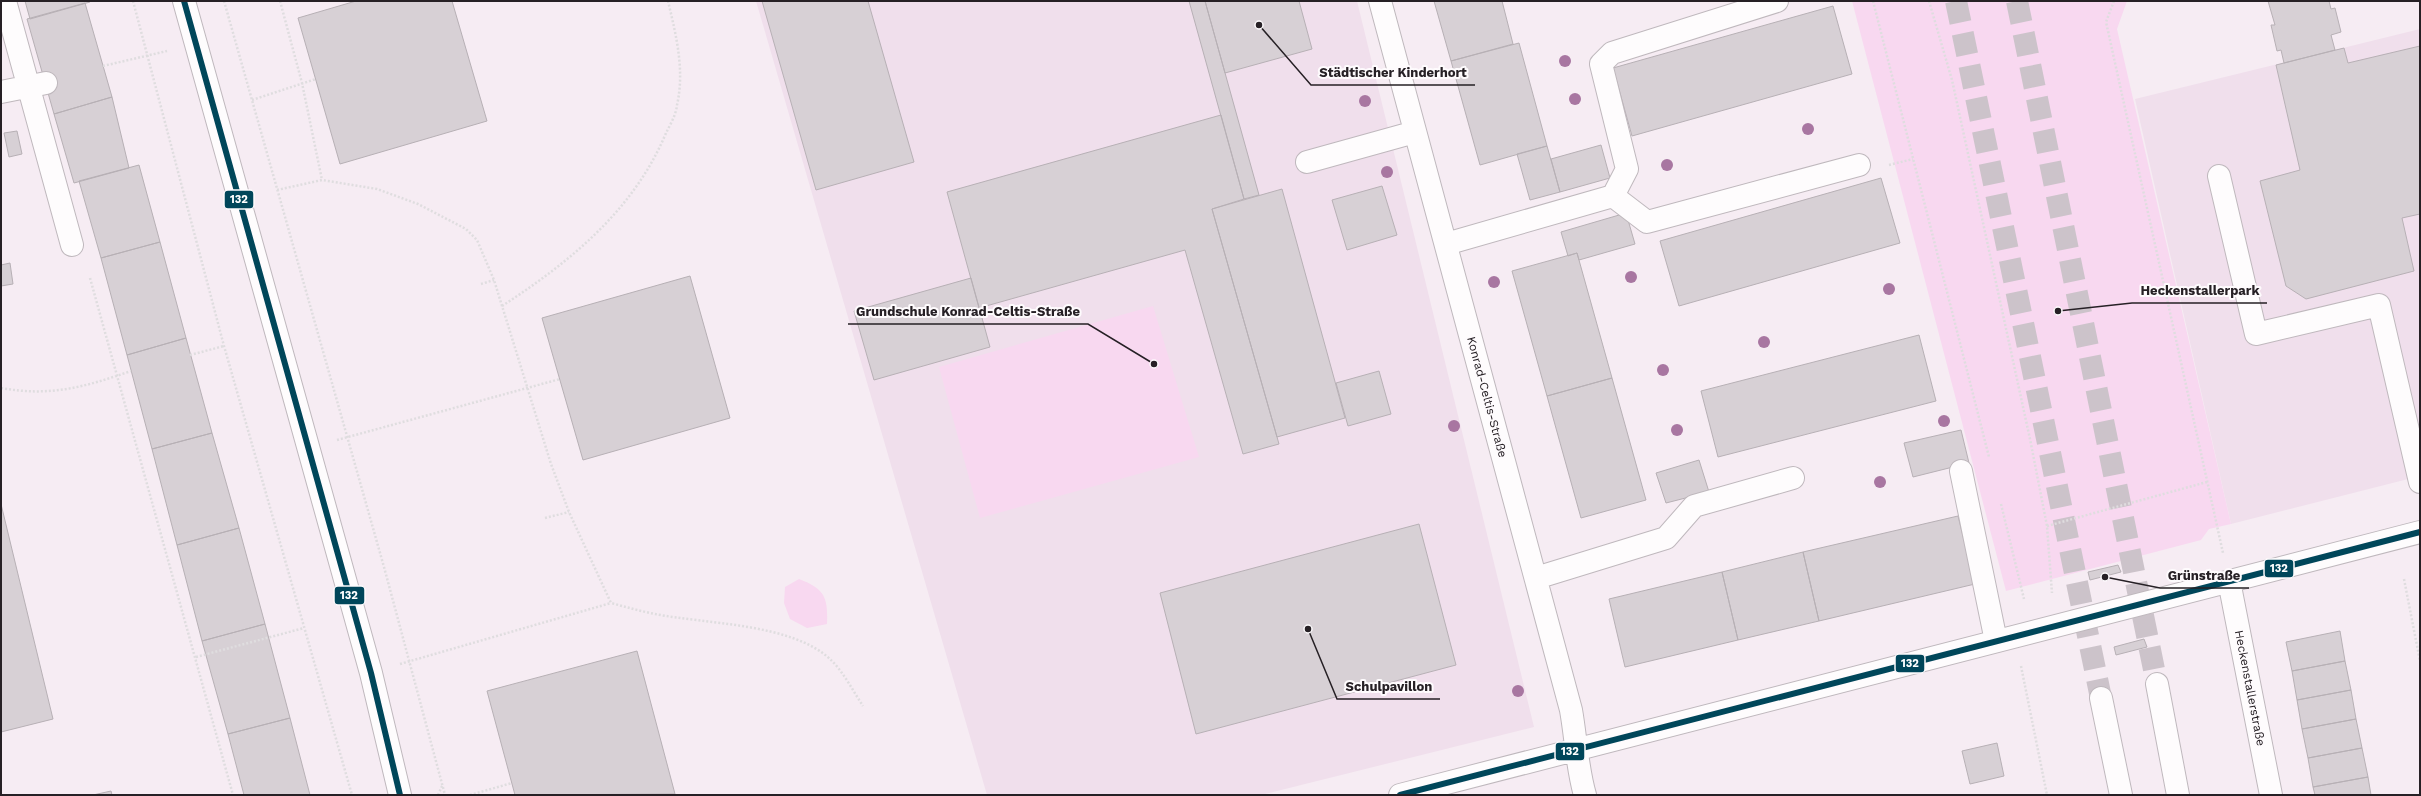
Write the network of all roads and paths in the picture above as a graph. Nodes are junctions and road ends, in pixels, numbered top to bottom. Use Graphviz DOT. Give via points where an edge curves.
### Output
graph roads {
  1 [pos="4,1"];
  2 [pos="133,1"];
  3 [pos="184,1"];
  4 [pos="224,1"];
  5 [pos="280,1"];
  6 [pos="668,1"];
  7 [pos="1380,1"];
  8 [pos="1777,1"];
  9 [pos="1873,1"];
  10 [pos="1929,1"];
  11 [pos="2114,1"];
  12 [pos="196,43"];
  13 [pos="148,56"];
  14 [pos="103,66"];
  15 [pos="316,79"];
  16 [pos="302,83"];
  17 [pos="36,84"];
  18 [pos="1,92"];
  19 [pos="252,100"];
  20 [pos="1415,132"];
  21 [pos="1307,162"];
  22 [pos="1859,165"];
  23 [pos="2219,176"];
  24 [pos="322,180"];
  25 [pos="278,190"];
  26 [pos="1613,196"];
  27 [pos="1446,244"];
  28 [pos="72,245"];
  29 [pos="90,278"];
  30 [pos="494,280"];
  31 [pos="481,284"];
  32 [pos="502,306"];
  33 [pos="224,346"];
  34 [pos="190,356"];
  35 [pos="131,371"];
  36 [pos="117,376"];
  37 [pos="560,379"];
  38 [pos="1,388"];
  39 [pos="526,388"];
  40 [pos="346,437"];
  41 [pos="308,448"];
  42 [pos="1990,461"];
  43 [pos="1961,471"];
  44 [pos="1793,478"];
  45 [pos="2207,482"];
  46 [pos="2420,482"];
  47 [pos="2000,499"];
  48 [pos="569,512"];
  49 [pos="545,518"];
  50 [pos="2046,526"];
  51 [pos="2420,532"];
  52 [pos="2222,548"];
  53 [pos="1536,578"];
  54 [pos="2404,579"];
  55 [pos="2229,581"];
  56 [pos="2052,593"];
  57 [pos="2024,599"];
  58 [pos="611,603"];
  59 [pos="304,628"];
  60 [pos="2006,638"];
  61 [pos="196,657"];
  62 [pos="2420,661"];
  63 [pos="408,662"];
  64 [pos="2021,665"];
  65 [pos="371,673"];
  66 [pos="2156,684"];
  67 [pos="2101,698"];
  68 [pos="863,706"];
  69 [pos="1578,748"];
  70 [pos="512,783"];
  71 [pos="442,786"];
  72 [pos="233,795"];
  73 [pos="352,795"];
  74 [pos="400,795"];
  75 [pos="438,795"];
  76 [pos="445,795"];
  77 [pos="470,795"];
  78 [pos="1400,795"];
  79 [pos="1585,795"];
  80 [pos="2048,795"];
  81 [pos="2121,795"];
  82 [pos="2178,795"];
  83 [pos="2271,795"];
  1 -- 17 [label="main road"];
  2 -- 13 [label="path"];
  3 -- 12 [label="main road"];
  4 -- 19 [label="path"];
  5 -- 16 [label="path"];
  6 -- 32 [label="path" via="680,54 677,106 655,160 620,208 586,244 547,277"];
  7 -- 20 [label="main road, Konrad-Celtis-Straße"];
  8 -- 26 [label="main road" via="1612,53 1601,64 1627,169"];
  9 -- 42 [label="path"];
  10 -- 50 [label="path" via="1952,80 2030,440"];
  11 -- 45 [label="path" via="2106,22"];
  12 -- 13 [label="path"];
  12 -- 41 [label="main road"];
  13 -- 14 [label="path"];
  13 -- 33 [label="path"];
  15 -- 16 [label="path"];
  16 -- 19 [label="path"];
  16 -- 24 [label="path"];
  17 -- 18 [label="main road"];
  17 -- 28 [label="main road"];
  19 -- 25 [label="path"];
  20 -- 21 [label="main road"];
  20 -- 27 [label="main road, Konrad-Celtis-Straße"];
  22 -- 26 [label="main road" via="1647,222"];
  23 -- 46 [label="main road" via="2256,334 2379,305"];
  24 -- 25 [label="path"];
  24 -- 30 [label="path" via="377,189 418,204 466,229 477,240"];
  25 -- 40 [label="path"];
  26 -- 27 [label="main road"];
  27 -- 53 [label="main road, Konrad-Celtis-Straße"];
  29 -- 36 [label="path"];
  30 -- 31 [label="path"];
  30 -- 32 [label="path"];
  32 -- 39 [label="path"];
  33 -- 34 [label="path"];
  33 -- 59 [label="path"];
  35 -- 36 [label="path"];
  36 -- 38 [label="path" via="68,391 20,391"];
  36 -- 61 [label="path"];
  37 -- 39 [label="path"];
  39 -- 40 [label="path"];
  39 -- 48 [label="path"];
  40 -- 41 [label="path"];
  40 -- 63 [label="path"];
  41 -- 65 [label="main road"];
  43 -- 60 [label="main road"];
  44 -- 53 [label="main road" via="1694,506 1666,538"];
  45 -- 50 [label="path"];
  45 -- 52 [label="path"];
  47 -- 57 [label="path"];
  48 -- 49 [label="path"];
  48 -- 58 [label="path"];
  50 -- 56 [label="path"];
  51 -- 55 [label="main road"];
  53 -- 69 [label="main road, Konrad-Celtis-Straße" via="1571,710"];
  54 -- 62 [label="path"];
  55 -- 60 [label="main road"];
  55 -- 83 [label="main road, Heckenstallerstraße"];
  58 -- 63 [label="path"];
  58 -- 68 [label="path" via="655,614 758,629 805,643 830,659"];
  59 -- 61 [label="path"];
  59 -- 73 [label="path"];
  60 -- 69 [label="main road"];
  61 -- 72 [label="path"];
  63 -- 65 [label="path"];
  63 -- 71 [label="path"];
  64 -- 80 [label="path"];
  65 -- 74 [label="main road"];
  66 -- 82 [label="main road"];
  67 -- 81 [label="main road"];
  69 -- 78 [label="main road"];
  69 -- 79 [label="main road, Konrad-Celtis-Straße"];
  70 -- 77 [label="path"];
  71 -- 75 [label="path"];
  71 -- 76 [label="path"];
}
